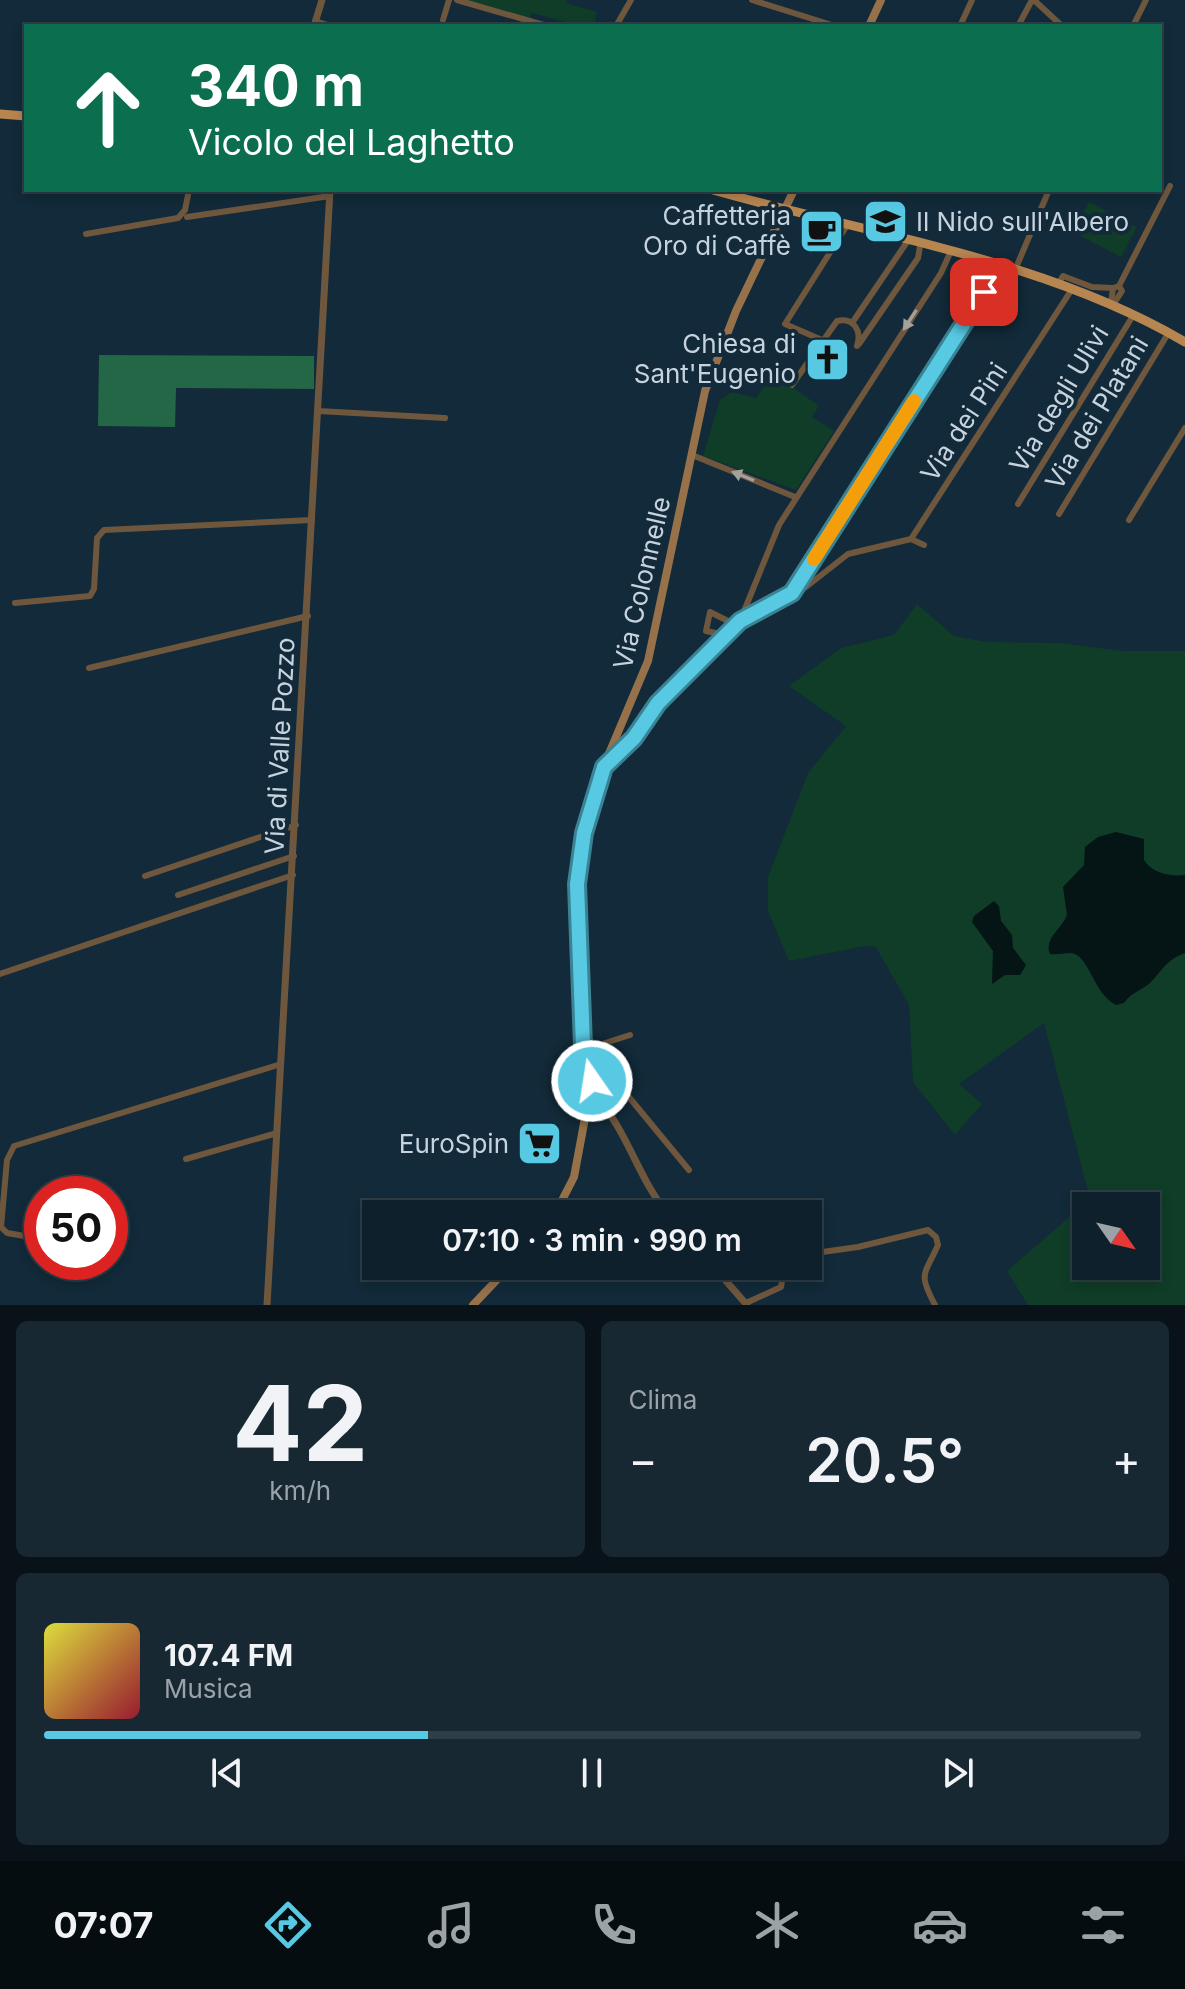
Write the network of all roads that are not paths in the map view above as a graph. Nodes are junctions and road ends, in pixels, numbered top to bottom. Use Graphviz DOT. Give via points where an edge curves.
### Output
graph roads {
  1 [pos="322,0"];
  2 [pos="449,0"];
  3 [pos="457,0"];
  4 [pos="631,0"];
  5 [pos="752,0"];
  6 [pos="881,0"];
  7 [pos="972,0"];
  8 [pos="1033,0"];
  9 [pos="1146,0"];
  10 [pos="443,20"];
  11 [pos="315,24"];
  12 [pos="540,24"];
  13 [pos="617,24"];
  14 [pos="829,24"];
  15 [pos="870,24"];
  16 [pos="961,24"];
  17 [pos="1019,24"];
  18 [pos="1060,24"];
  19 [pos="1134,24"];
  20 [pos="0,114"];
  21 [pos="24,116"];
  22 [pos="1170,186"];
  23 [pos="189,192"];
  24 [pos="720,192"];
  25 [pos="793,192"];
  26 [pos="1048,192"];
  27 [pos="330,193"];
  28 [pos="782,210"];
  29 [pos="187,217"];
  30 [pos="846,227"];
  31 [pos="86,234"];
  32 [pos="907,242"];
  33 [pos="920,246"];
  34 [pos="950,253"];
  35 [pos="1000,266"];
  36 [pos="1015,270"];
  37 [pos="1058,284"];
  38 [pos="1116,287"];
  39 [pos="1072,289"];
  40 [pos="1112,305"];
  41 [pos="1134,314"];
  42 [pos="852,323"];
  43 [pos="1169,332"];
  44 [pos="822,340"];
  45 [pos="1185,342"];
  46 [pos="792,385"];
  47 [pos="318,411"];
  48 [pos="445,418"];
  49 [pos="1185,428"];
  50 [pos="692,455"];
  51 [pos="795,497"];
  52 [pos="1018,504"];
  53 [pos="1059,514"];
  54 [pos="312,520"];
  55 [pos="1129,520"];
  56 [pos="911,539"];
  57 [pos="924,545"];
  58 [pos="792,593"];
  59 [pos="15,603"];
  60 [pos="308,616"];
  61 [pos="738,623"];
  62 [pos="725,635"];
  63 [pos="89,668"];
  64 [pos="604,767"];
  65 [pos="296,825"];
  66 [pos="294,856"];
  67 [pos="293,875"];
  68 [pos="145,876"];
  69 [pos="178,895"];
  70 [pos="0,974"];
  71 [pos="630,1035"];
  72 [pos="604,1060"];
  73 [pos="625,1063"];
  74 [pos="281,1064"];
  75 [pos="585,1064"];
  76 [pos="583,1088"];
  77 [pos="591,1101"];
  78 [pos="277,1133"];
  79 [pos="186,1159"];
  80 [pos="689,1170"];
  81 [pos="562,1200"];
  82 [pos="658,1200"];
  83 [pos="24,1236"];
  84 [pos="822,1252"];
  85 [pos="497,1280"];
  86 [pos="725,1280"];
  87 [pos="781,1280"];
  88 [pos="746,1304"];
  89 [pos="267,1305"];
  90 [pos="473,1305"];
  91 [pos="935,1305"];
  1 -- 11 [label="street"];
  2 -- 10 [label="street"];
  3 -- 12 [label="street"];
  4 -- 13 [label="street"];
  5 -- 14 [label="street"];
  6 -- 15 [label="main road"];
  7 -- 16 [label="street"];
  8 -- 17 [label="street"];
  8 -- 18 [label="street"];
  9 -- 19 [label="street"];
  20 -- 21 [label="main road"];
  22 -- 38 [label="street"];
  23 -- 31 [label="street" via="178,218"];
  24 -- 28 [label="main road"];
  25 -- 28 [label="main road, Via Colonnelle"];
  26 -- 36 [label="street"];
  27 -- 29 [label="street"];
  27 -- 47 [label="street, Via di Valle Pozzo"];
  28 -- 30 [label="main road"];
  28 -- 50 [label="main road, Via Colonnelle" via="713,369"];
  30 -- 32 [label="main road"];
  30 -- 44 [label="street" via="785,324"];
  32 -- 33 [label="main road"];
  32 -- 42 [label="street"];
  33 -- 34 [label="main road"];
  33 -- 42 [label="street" via="918,258 857,346 859,332"];
  34 -- 35 [label="main road"];
  34 -- 51 [label="street, one-way"];
  35 -- 36 [label="main road"];
  35 -- 58 [label="street"];
  36 -- 37 [label="main road"];
  37 -- 38 [label="street" via="1063,276 1092,287"];
  37 -- 39 [label="main road"];
  38 -- 40 [label="street" via="1122,291"];
  39 -- 40 [label="main road"];
  39 -- 56 [label="street, Via dei Pini"];
  40 -- 41 [label="main road"];
  41 -- 43 [label="main road"];
  41 -- 52 [label="street, Via degli Ulivi"];
  42 -- 44 [label="street" via="837,321"];
  43 -- 45 [label="main road"];
  43 -- 53 [label="street, Via dei Platani"];
  44 -- 46 [label="street"];
  47 -- 48 [label="street"];
  47 -- 54 [label="street, Via di Valle Pozzo"];
  49 -- 55 [label="street"];
  51 -- 50 [label="street, one-way"];
  50 -- 64 [label="main road, Via Colonnelle" via="648,661"];
  51 -- 61 [label="street"];
  54 -- 59 [label="street" via="104,530 97,538 90,596"];
  54 -- 60 [label="street, Via di Valle Pozzo"];
  56 -- 57 [label="street"];
  56 -- 58 [label="street" via="848,554"];
  58 -- 61 [label="street"];
  60 -- 63 [label="street"];
  60 -- 65 [label="street, Via di Valle Pozzo"];
  61 -- 62 [label="street"];
  61 -- 62 [label="street" via="710,612 706,631"];
  62 -- 64 [label="street"];
  64 -- 75 [label="main road, Via Colonnelle" via="584,833 577,884"];
  65 -- 66 [label="street, Via di Valle Pozzo"];
  65 -- 68 [label="street"];
  66 -- 67 [label="street, Via di Valle Pozzo"];
  66 -- 69 [label="street"];
  67 -- 70 [label="street"];
  67 -- 74 [label="street, Via di Valle Pozzo"];
  71 -- 72 [label="street" via="605,1043"];
  72 -- 73 [label="street"];
  72 -- 75 [label="street"];
  72 -- 80 [label="street"];
  74 -- 78 [label="street, Via di Valle Pozzo"];
  74 -- 83 [label="street" via="15,1145 7,1160 1,1227"];
  75 -- 76 [label="main road, Via Colonnelle"];
  75 -- 77 [label="main road, Via Colonnelle"];
  76 -- 77 [label="main road, Via Colonnelle"];
  76 -- 77 [label="main road" via="589,1084"];
  77 -- 81 [label="main road, Via Colonnelle" via="574,1177"];
  77 -- 82 [label="street" via="613,1119"];
  78 -- 79 [label="street"];
  78 -- 89 [label="street, Via di Valle Pozzo"];
  84 -- 91 [label="street" via="928,1230 938,1245 923,1280"];
  85 -- 90 [label="main road"];
  86 -- 88 [label="street"];
  87 -- 88 [label="street" via="781,1287"];
}
